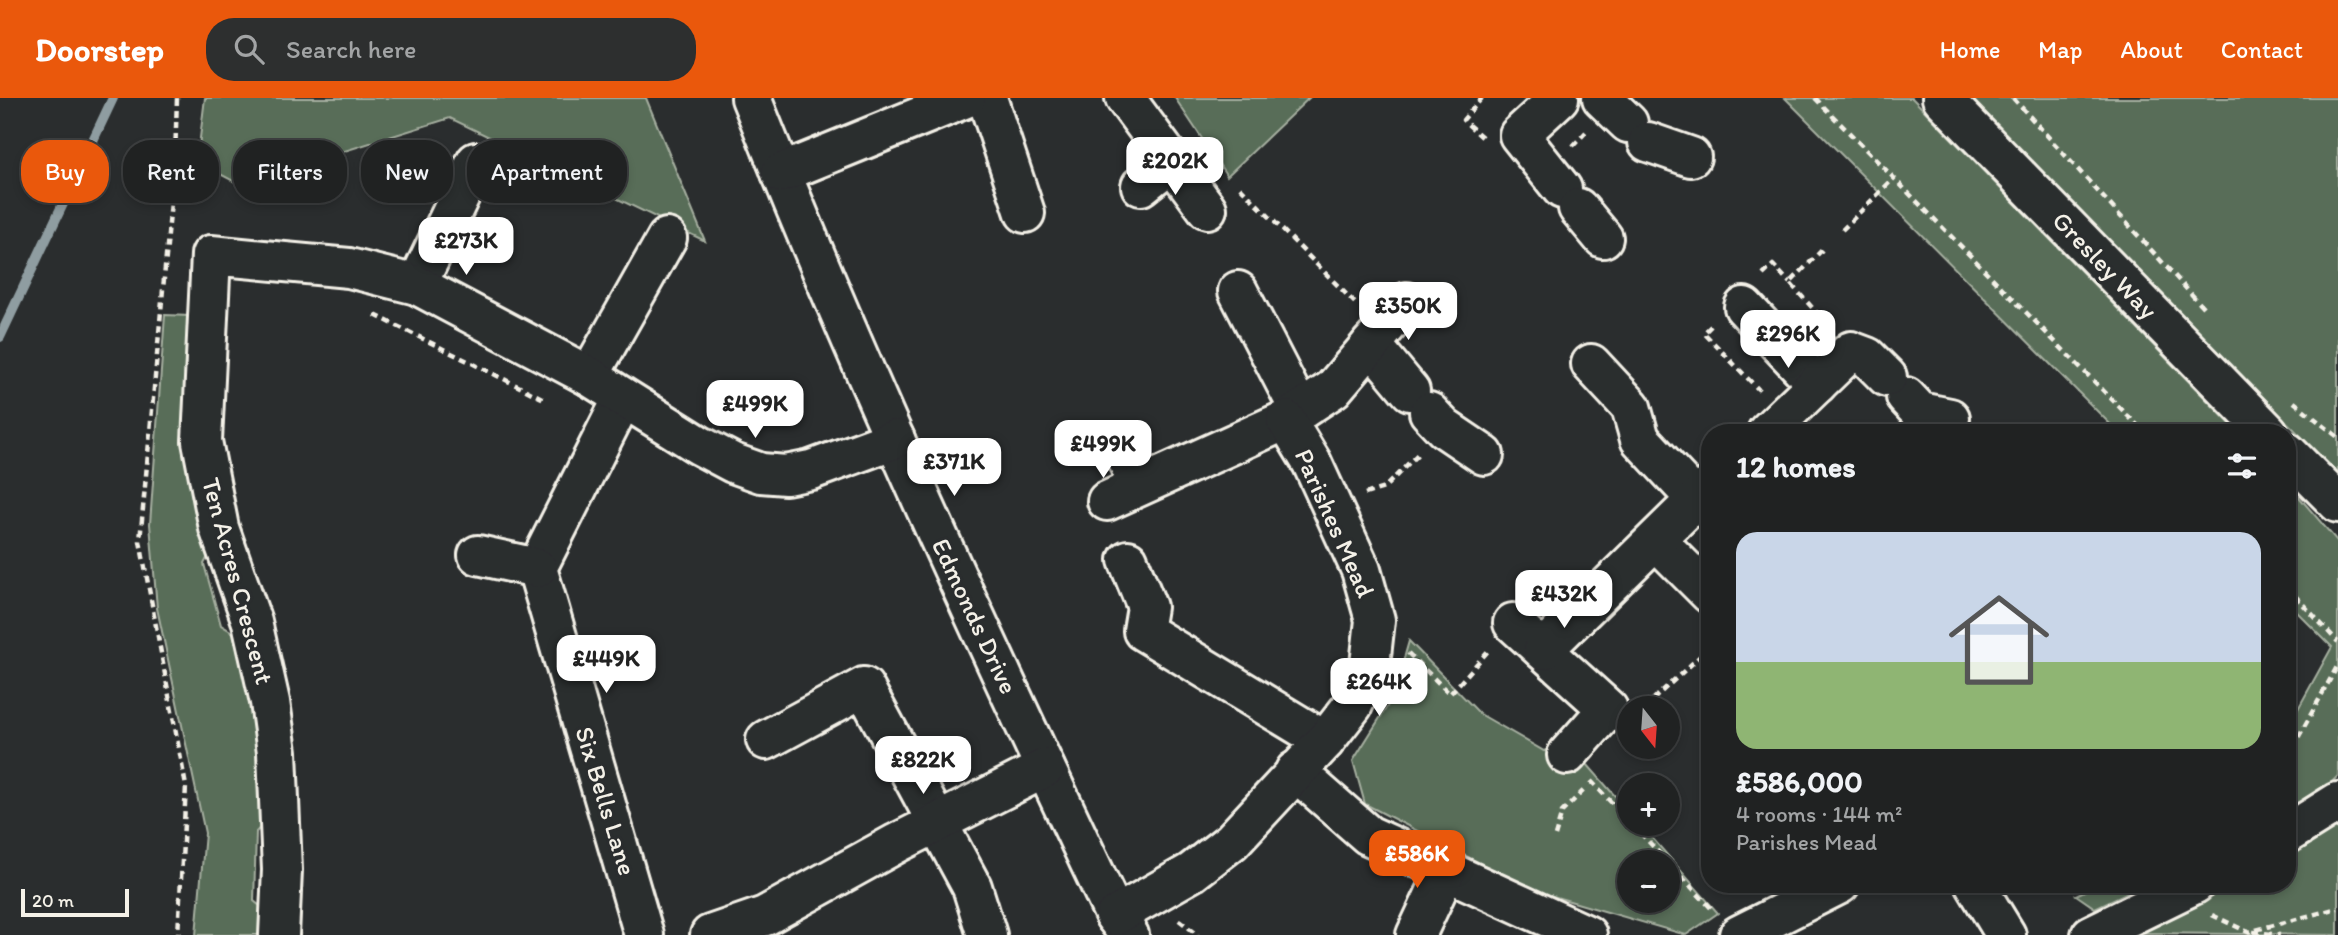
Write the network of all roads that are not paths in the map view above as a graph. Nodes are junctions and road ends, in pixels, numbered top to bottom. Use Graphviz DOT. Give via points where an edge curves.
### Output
graph roads {
  1 [pos="751,98"];
  2 [pos="966,98"];
  3 [pos="987,98"];
  4 [pos="1125,98"];
  5 [pos="1942,98"];
  6 [pos="1553,104"];
  7 [pos="1621,116"];
  8 [pos="1691,157"];
  9 [pos="780,173"];
  10 [pos="467,180"];
  11 [pos="1141,186"];
  12 [pos="1025,213"];
  13 [pos="667,238"];
  14 [pos="1603,238"];
  15 [pos="416,285"];
  16 [pos="1238,291"];
  17 [pos="1407,302"];
  18 [pos="1744,307"];
  19 [pos="1376,337"];
  20 [pos="1591,364"];
  21 [pos="1805,372"];
  22 [pos="589,376"];
  23 [pos="623,398"];
  24 [pos="1293,415"];
  25 [pos="1950,418"];
  26 [pos="1772,424"];
  27 [pos="2260,424"];
  28 [pos="895,439"];
  29 [pos="1122,448"];
  30 [pos="1485,455"];
  31 [pos="2296,461"];
  32 [pos="1701,491"];
  33 [pos="1701,495"];
  34 [pos="2338,503"];
  35 [pos="1656,540"];
  36 [pos="478,555"];
  37 [pos="1128,560"];
  38 [pos="537,568"];
  39 [pos="1701,585"];
  40 [pos="1513,623"];
  41 [pos="1543,650"];
  42 [pos="766,740"];
  43 [pos="1325,741"];
  44 [pos="1045,768"];
  45 [pos="1579,768"];
  46 [pos="1295,771"];
  47 [pos="2338,802"];
  48 [pos="938,822"];
  49 [pos="2296,828"];
  50 [pos="1446,871"];
  51 [pos="1828,893"];
  52 [pos="1980,893"];
  53 [pos="2177,893"];
  54 [pos="1790,923"];
  55 [pos="1122,925"];
  56 [pos="1728,925"];
  57 [pos="279,935"];
  58 [pos="644,935"];
  59 [pos="710,935"];
  60 [pos="987,935"];
  61 [pos="1416,935"];
  62 [pos="1587,935"];
  63 [pos="2006,935"];
  64 [pos="2091,935"];
  1 -- 9 [label="street, Edmonds Drive"];
  2 -- 9 [label="street"];
  3 -- 12 [label="street"];
  4 -- 11 [label="street" via="1190,187"];
  5 -- 27 [label="street, Gresley Way"];
  6 -- 14 [label="street" via="1519,135"];
  7 -- 8 [label="street"];
  9 -- 28 [label="street, Edmonds Drive"];
  10 -- 15 [label="street"];
  13 -- 22 [label="street"];
  15 -- 22 [label="street, Ten Acres Crescent"];
  15 -- 57 [label="street, Ten Acres Crescent" via="349,268 211,255 202,441 219,528 252,622 270,702 282,870"];
  16 -- 24 [label="street"];
  17 -- 19 [label="street, Parishes Mead"];
  18 -- 21 [label="street"];
  19 -- 24 [label="street, Parishes Mead" via="1333,389"];
  19 -- 30 [label="street" via="1420,402"];
  20 -- 32 [label="street" via="1631,407 1640,439"];
  21 -- 25 [label="street" via="1851,351 1867,357 1920,412"];
  21 -- 26 [label="street"];
  22 -- 23 [label="street, Ten Acres Crescent"];
  23 -- 28 [label="street, Ten Acres Crescent" via="699,445 761,473 811,470"];
  23 -- 38 [label="street"];
  24 -- 29 [label="street, Parishes Mead" via="1123,494"];
  24 -- 43 [label="street, Parishes Mead" via="1361,570 1375,621 1374,649 1363,684"];
  28 -- 44 [label="street, Edmonds Drive"];
  31 -- 34 [label="street"];
  33 -- 35 [label="street"];
  35 -- 39 [label="street"];
  35 -- 41 [label="street"];
  36 -- 38 [label="street"];
  37 -- 43 [label="street" via="1147,607 1143,631"];
  38 -- 58 [label="street, Six Bells Lane"];
  40 -- 41 [label="street"];
  41 -- 45 [label="street" via="1608,709"];
  42 -- 48 [label="street" via="864,687"];
  43 -- 46 [label="street, Parishes Mead"];
  44 -- 48 [label="street"];
  44 -- 55 [label="street, Edmonds Drive"];
  46 -- 50 [label="street" via="1368,835"];
  46 -- 55 [label="street, Parishes Mead" via="1217,853"];
  47 -- 49 [label="street"];
  48 -- 59 [label="street" via="765,916"];
  48 -- 60 [label="street" via="972,887"];
  50 -- 61 [label="street"];
  50 -- 62 [label="street"];
  51 -- 54 [label="street"];
  52 -- 63 [label="street"];
  53 -- 64 [label="street"];
  54 -- 56 [label="street"];
}
